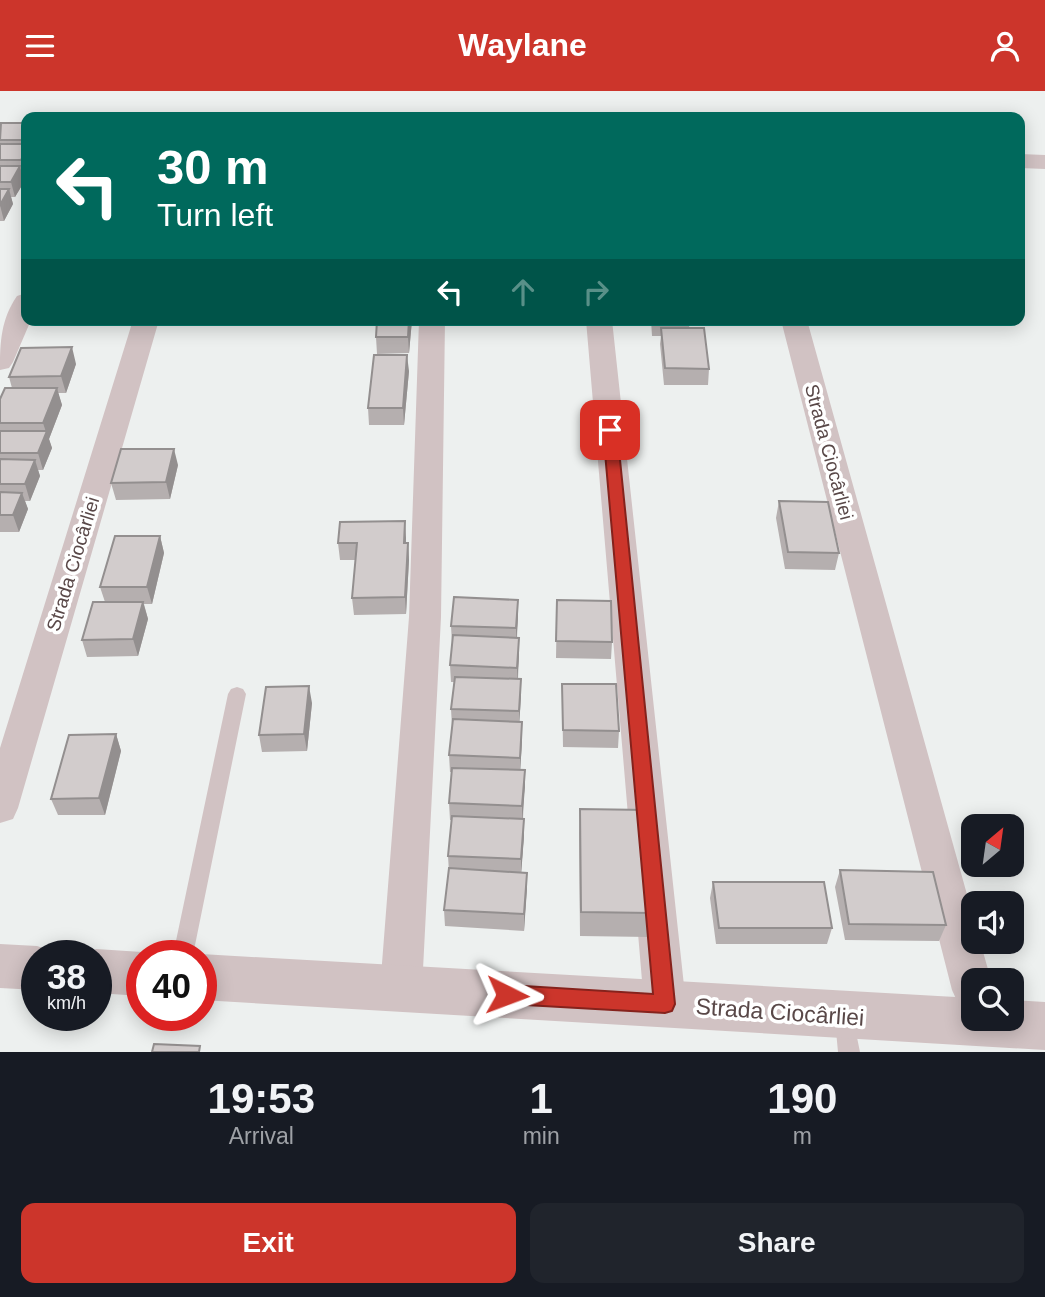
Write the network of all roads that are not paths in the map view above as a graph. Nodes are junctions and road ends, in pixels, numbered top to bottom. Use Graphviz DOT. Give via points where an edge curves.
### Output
graph roads {
  1 [pos="1025,161"];
  2 [pos="1045,162"];
  3 [pos="21,313"];
  4 [pos="144,326"];
  5 [pos="432,326"];
  6 [pos="601,326"];
  7 [pos="796,326"];
  8 [pos="0,362"];
  9 [pos="237,694"];
  10 [pos="0,808"];
  11 [pos="186,940"];
  12 [pos="0,966"];
  13 [pos="21,967"];
  14 [pos="967,968"];
  15 [pos="217,978"];
  16 [pos="401,989"];
  17 [pos="665,1004"];
  18 [pos="961,1014"];
  19 [pos="1024,1022"];
  20 [pos="1045,1027"];
  21 [pos="846,1034"];
  1 -- 2 [label="street"];
  3 -- 8 [label="street"];
  4 -- 10 [label="street, Strada Ciocârliei"];
  5 -- 16 [label="street" via="425,617"];
  6 -- 17 [label="street"];
  7 -- 14 [label="street, Strada Ciocârliei"];
  9 -- 11 [label="lane"];
  12 -- 13 [label="street"];
  15 -- 16 [label="street, Strada Ciocârliei"];
  16 -- 17 [label="street, Strada Ciocârliei"];
  17 -- 21 [label="street, Strada Ciocârliei"];
  18 -- 21 [label="street, Strada Ciocârliei"];
  19 -- 20 [label="street, Strada Ciocârliei"];
}
